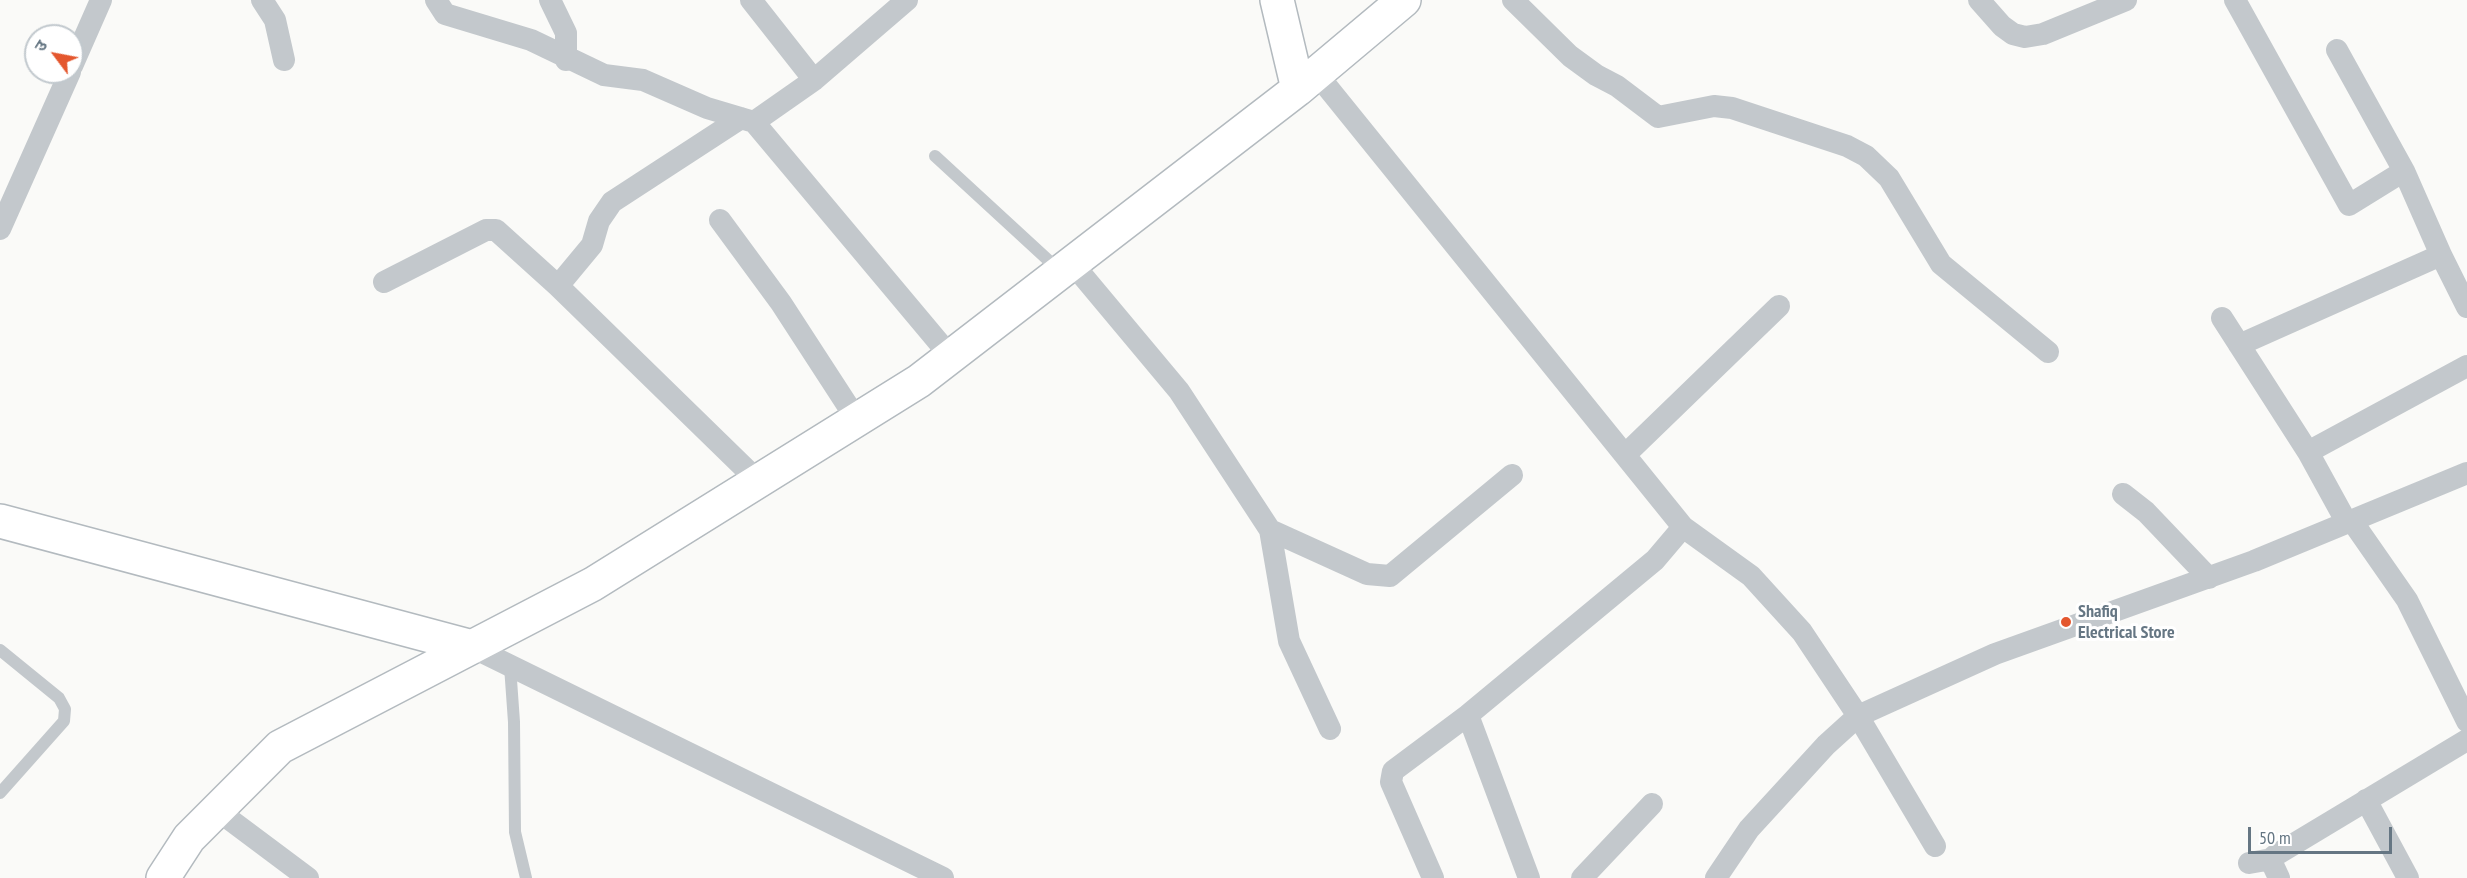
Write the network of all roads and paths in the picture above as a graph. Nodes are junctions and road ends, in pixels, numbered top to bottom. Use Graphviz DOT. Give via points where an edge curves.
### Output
graph roads {
  1 [pos="101,0"];
  2 [pos="262,0"];
  3 [pos="436,0"];
  4 [pos="550,0"];
  5 [pos="751,0"];
  6 [pos="907,0"];
  7 [pos="1277,0"];
  8 [pos="1404,0"];
  9 [pos="1513,0"];
  10 [pos="1979,0"];
  11 [pos="2126,0"];
  12 [pos="2235,0"];
  13 [pos="84,39"];
  14 [pos="2337,50"];
  15 [pos="284,60"];
  16 [pos="567,60"];
  17 [pos="814,80"];
  18 [pos="1307,81"];
  19 [pos="64,84"];
  20 [pos="748,120"];
  21 [pos="935,156"];
  22 [pos="2404,171"];
  23 [pos="2,220"];
  24 [pos="720,220"];
  25 [pos="2441,255"];
  26 [pos="1066,267"];
  27 [pos="384,282"];
  28 [pos="558,286"];
  29 [pos="1779,306"];
  30 [pos="2467,307"];
  31 [pos="2222,318"];
  32 [pos="2239,345"];
  33 [pos="2048,352"];
  34 [pos="951,357"];
  35 [pos="2467,366"];
  36 [pos="857,420"];
  37 [pos="2308,452"];
  38 [pos="1626,454"];
  39 [pos="2467,473"];
  40 [pos="1512,475"];
  41 [pos="758,481"];
  42 [pos="2123,494"];
  43 [pos="0,521"];
  44 [pos="2349,522"];
  45 [pos="1683,527"];
  46 [pos="1269,530"];
  47 [pos="2209,578"];
  48 [pos="472,647"];
  49 [pos="0,650"];
  50 [pos="510,666"];
  51 [pos="1468,715"];
  52 [pos="1858,716"];
  53 [pos="2467,721"];
  54 [pos="1330,729"];
  55 [pos="2467,740"];
  56 [pos="0,794"];
  57 [pos="2366,800"];
  58 [pos="1652,804"];
  59 [pos="217,810"];
  60 [pos="1935,846"];
  61 [pos="2249,863"];
  62 [pos="2276,869"];
  63 [pos="164,878"];
  64 [pos="308,878"];
  65 [pos="526,878"];
  66 [pos="943,878"];
  67 [pos="1433,878"];
  68 [pos="1529,878"];
  69 [pos="1582,878"];
  70 [pos="1716,878"];
  71 [pos="2408,878"];
  1 -- 13 [label="street"];
  2 -- 15 [label="street" via="275,20"];
  3 -- 16 [label="street" via="445,14 531,40"];
  4 -- 16 [label="street" via="566,33"];
  5 -- 17 [label="street"];
  6 -- 17 [label="street"];
  7 -- 18 [label="main road"];
  8 -- 18 [label="main road"];
  9 -- 33 [label="street" via="1570,56 1658,117 1714,106 1732,108 1847,146 1866,156 1889,178 1941,264"];
  10 -- 11 [label="street" via="2002,26 2025,37 2043,34"];
  12 -- 22 [label="street" via="2349,205"];
  14 -- 22 [label="street"];
  16 -- 20 [label="street" via="604,75 643,80 707,108"];
  17 -- 20 [label="street"];
  18 -- 26 [label="main road"];
  18 -- 38 [label="street"];
  19 -- 23 [label="street"];
  20 -- 28 [label="street" via="612,202 599,221 592,245"];
  20 -- 34 [label="street"];
  21 -- 26 [label="lane"];
  22 -- 25 [label="street"];
  24 -- 36 [label="street" via="781,303"];
  25 -- 30 [label="street"];
  25 -- 32 [label="street"];
  26 -- 34 [label="main road"];
  26 -- 46 [label="street" via="1179,391"];
  27 -- 28 [label="street" via="491,228"];
  28 -- 41 [label="street"];
  29 -- 38 [label="street"];
  31 -- 32 [label="street"];
  32 -- 37 [label="street"];
  34 -- 36 [label="main road"];
  35 -- 37 [label="street"];
  36 -- 41 [label="main road"];
  37 -- 44 [label="street"];
  38 -- 45 [label="street"];
  39 -- 44 [label="street"];
  40 -- 46 [label="street" via="1390,576 1367,574"];
  41 -- 48 [label="main road" via="593,584"];
  42 -- 47 [label="street" via="2146,512"];
  43 -- 48 [label="main road"];
  44 -- 47 [label="street"];
  44 -- 53 [label="street" via="2407,600"];
  45 -- 51 [label="street" via="1655,560"];
  45 -- 52 [label="street" via="1756,580 1810,643"];
  46 -- 54 [label="street" via="1289,641"];
  47 -- 52 [label="street" via="1995,654"];
  48 -- 50 [label="street"];
  48 -- 59 [label="main road" via="280,747"];
  49 -- 56 [label="lane" via="59,698 65,709 64,722"];
  50 -- 65 [label="lane" via="515,832"];
  50 -- 66 [label="street"];
  51 -- 67 [label="street" via="1393,771 1391,777"];
  51 -- 68 [label="street"];
  52 -- 60 [label="street"];
  52 -- 70 [label="street" via="1749,829"];
  55 -- 57 [label="street"];
  57 -- 62 [label="street"];
  57 -- 71 [label="street"];
  58 -- 69 [label="street"];
  59 -- 63 [label="main road" via="189,838"];
  59 -- 64 [label="street"];
  61 -- 62 [label="street"];
}
